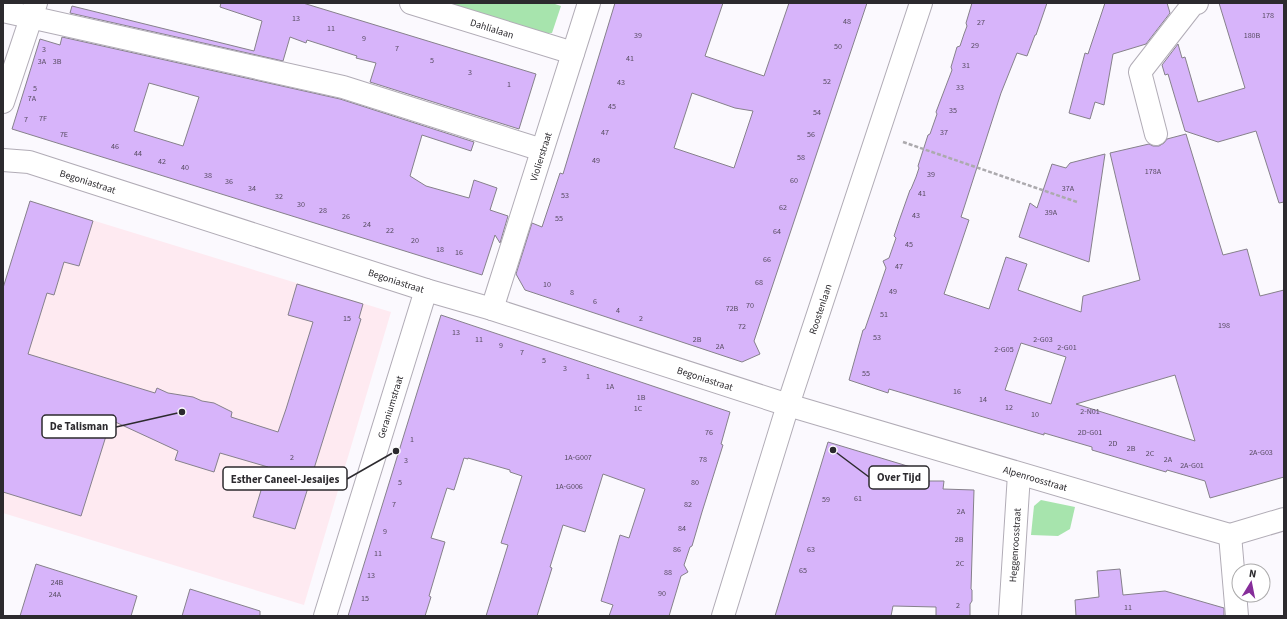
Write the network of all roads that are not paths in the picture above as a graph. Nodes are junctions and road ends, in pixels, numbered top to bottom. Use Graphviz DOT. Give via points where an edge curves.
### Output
graph roads {
  1 [pos="411,3"];
  2 [pos="589,3"];
  3 [pos="921,3"];
  4 [pos="1197,3"];
  5 [pos="34,10"];
  6 [pos="3,11"];
  7 [pos="574,53"];
  8 [pos="3,102"];
  9 [pos="1156,134"];
  10 [pos="542,150"];
  11 [pos="3,160"];
  12 [pos="426,290"];
  13 [pos="492,310"];
  14 [pos="788,405"];
  15 [pos="1019,474"];
  16 [pos="1284,520"];
  17 [pos="1230,534"];
  18 [pos="325,616"];
  19 [pos="724,616"];
  20 [pos="1010,616"];
  21 [pos="1237,616"];
  1 -- 7 [label="street, Dahlialaan"];
  2 -- 7 [label="street, Violierstraat"];
  3 -- 14 [label="street, Roostenlaan"];
  4 -- 9 [label="street" via="1193,4 1140,72"];
  5 -- 6 [label="street"];
  5 -- 8 [label="street"];
  5 -- 10 [label="street" via="343,87"];
  7 -- 10 [label="street, Violierstraat"];
  10 -- 13 [label="street, Violierstraat"];
  11 -- 12 [label="street, Begoniastraat" via="29,162"];
  12 -- 13 [label="street, Begoniastraat"];
  12 -- 18 [label="street, Geraniumstraat"];
  13 -- 14 [label="street, Begoniastraat"];
  14 -- 15 [label="street, Alpenroosstraat"];
  14 -- 19 [label="street, Roostenlaan"];
  15 -- 17 [label="street, Alpenroosstraat"];
  15 -- 20 [label="street, Heggenroosstraat"];
  16 -- 17 [label="street"];
  17 -- 21 [label="street"];
}
